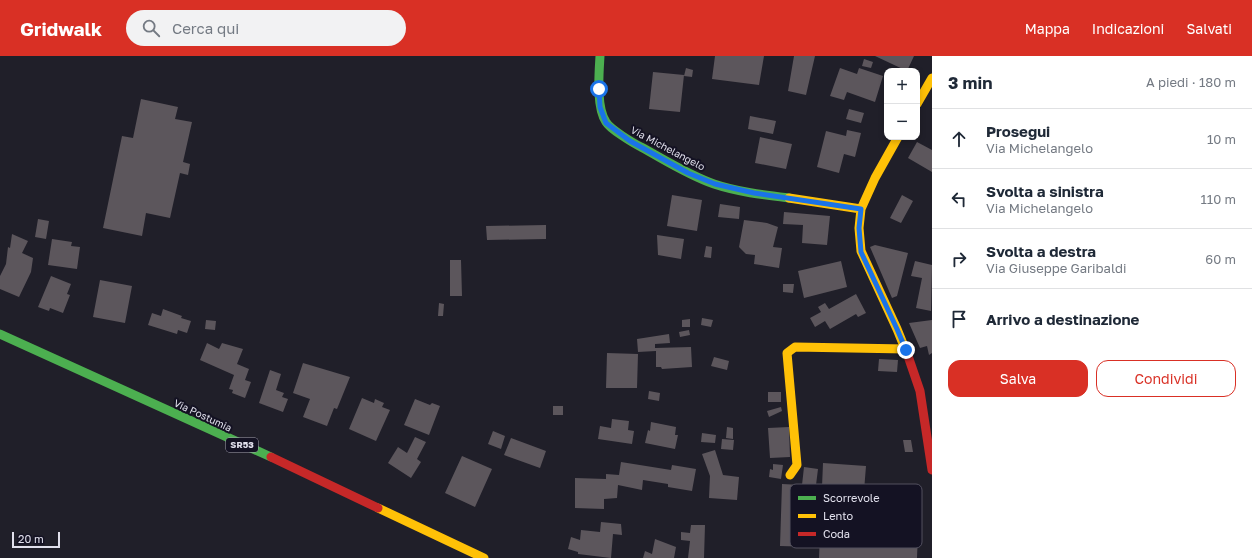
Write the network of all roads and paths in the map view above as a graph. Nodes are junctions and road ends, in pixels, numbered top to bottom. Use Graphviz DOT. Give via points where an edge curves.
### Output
graph roads {
  1 [pos="600,56"];
  2 [pos="932,78"];
  3 [pos="920,99"];
  4 [pos="896,140"];
  5 [pos="861,209"];
  6 [pos="0,334"];
  7 [pos="906,350"];
  8 [pos="932,470"];
  9 [pos="790,475"];
  10 [pos="484,558"];
  1 -- 5 [label="street, Via Michelangelo" via="600,107 606,123 630,141 688,173 715,184 754,193"];
  2 -- 3 [label="street"];
  4 -- 5 [label="street"];
  5 -- 7 [label="street" via="861,252"];
  6 -- 10 [label="street, Via Postumia / SR53"];
  7 -- 8 [label="street" via="920,391"];
  7 -- 9 [label="street" via="795,347 787,353 797,465"];
}
